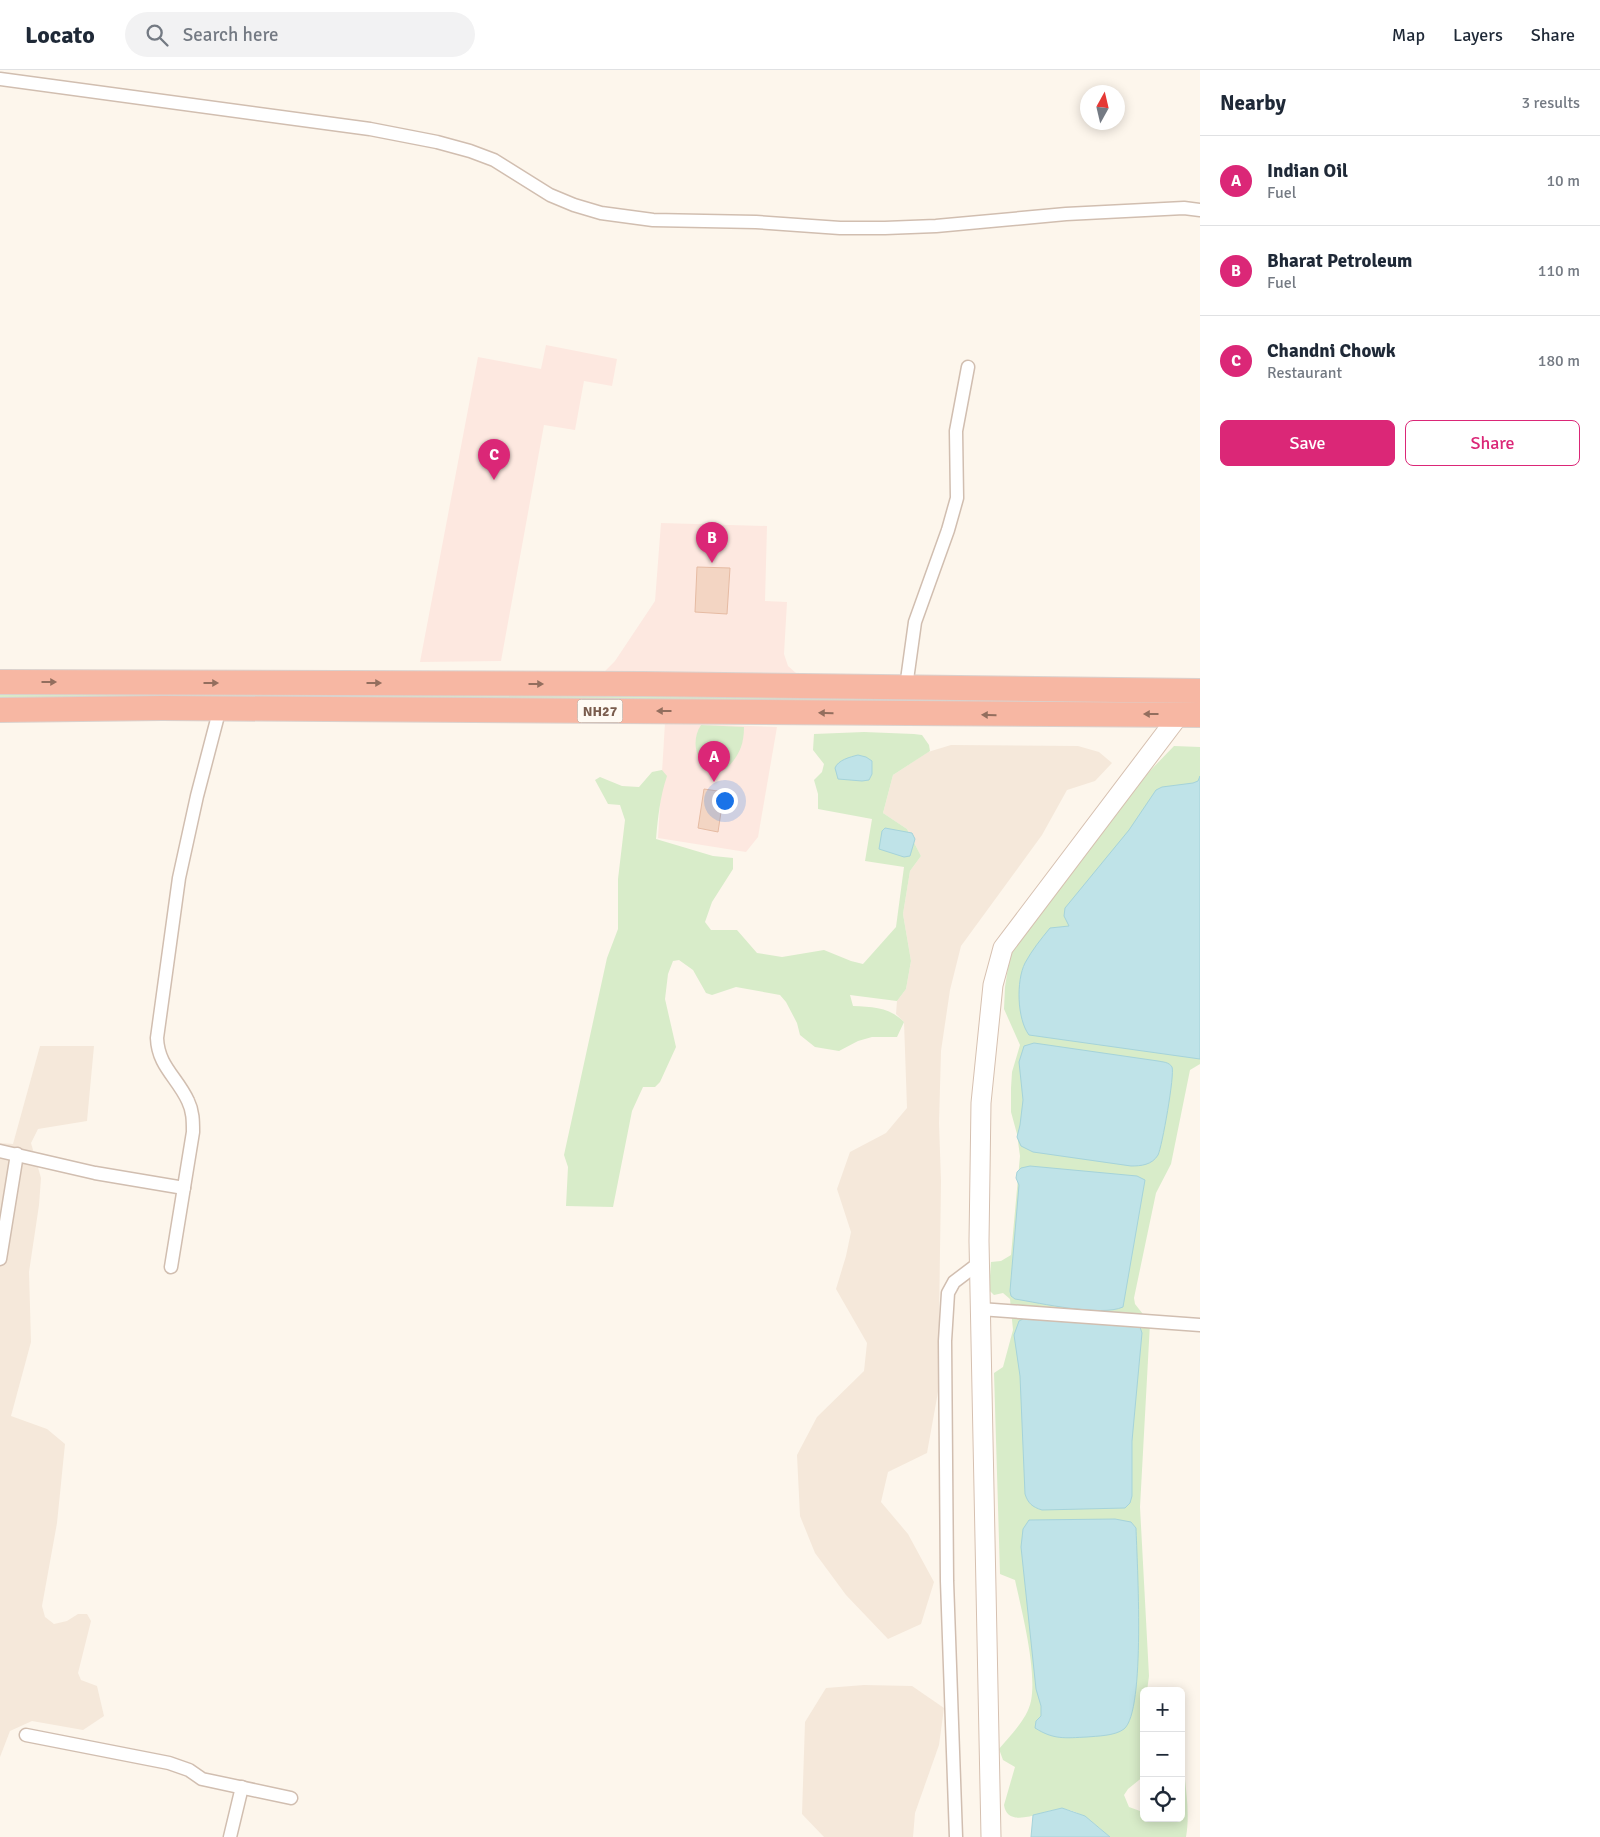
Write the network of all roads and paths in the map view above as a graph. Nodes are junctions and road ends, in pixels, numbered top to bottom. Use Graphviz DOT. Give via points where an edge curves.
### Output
graph roads {
  1 [pos="0,79"];
  2 [pos="1200,210"];
  3 [pos="968,367"];
  4 [pos="0,682"];
  5 [pos="906,686"];
  6 [pos="1199,689"];
  7 [pos="220,708"];
  8 [pos="0,710"];
  9 [pos="1190,715"];
  10 [pos="0,1151"];
  11 [pos="17,1154"];
  12 [pos="184,1188"];
  13 [pos="0,1259"];
  14 [pos="979,1263"];
  15 [pos="171,1267"];
  16 [pos="980,1309"];
  17 [pos="1200,1325"];
  18 [pos="26,1734"];
  19 [pos="242,1787"];
  20 [pos="291,1798"];
  21 [pos="230,1837"];
  22 [pos="956,1837"];
  23 [pos="991,1837"];
  1 -- 2 [label="street" via="370,129 437,142 494,160 550,195 574,205 601,213 653,220 886,228 1066,214"];
  3 -- 5 [label="street" via="956,431 957,498 915,622"];
  4 -- 5 [label="highway, NH27, one-way"];
  5 -- 6 [label="highway, NH27"];
  7 -- 8 [label="highway, NH27"];
  9 -- 7 [label="highway, NH27, one-way"];
  7 -- 12 [label="street" via="179,878 157,1038 157,1048 165,1068 175,1078 193,1114"];
  9 -- 14 [label="street" via="1003,948 993,984 980,1102"];
  10 -- 11 [label="street"];
  11 -- 12 [label="street" via="95,1173"];
  11 -- 13 [label="street"];
  12 -- 15 [label="street"];
  14 -- 16 [label="street"];
  14 -- 22 [label="street" via="954,1282 948,1293 945,1341 947,1581"];
  16 -- 17 [label="street"];
  16 -- 23 [label="street"];
  18 -- 19 [label="street" via="169,1763 202,1779"];
  19 -- 20 [label="street"];
  19 -- 21 [label="street"];
}
